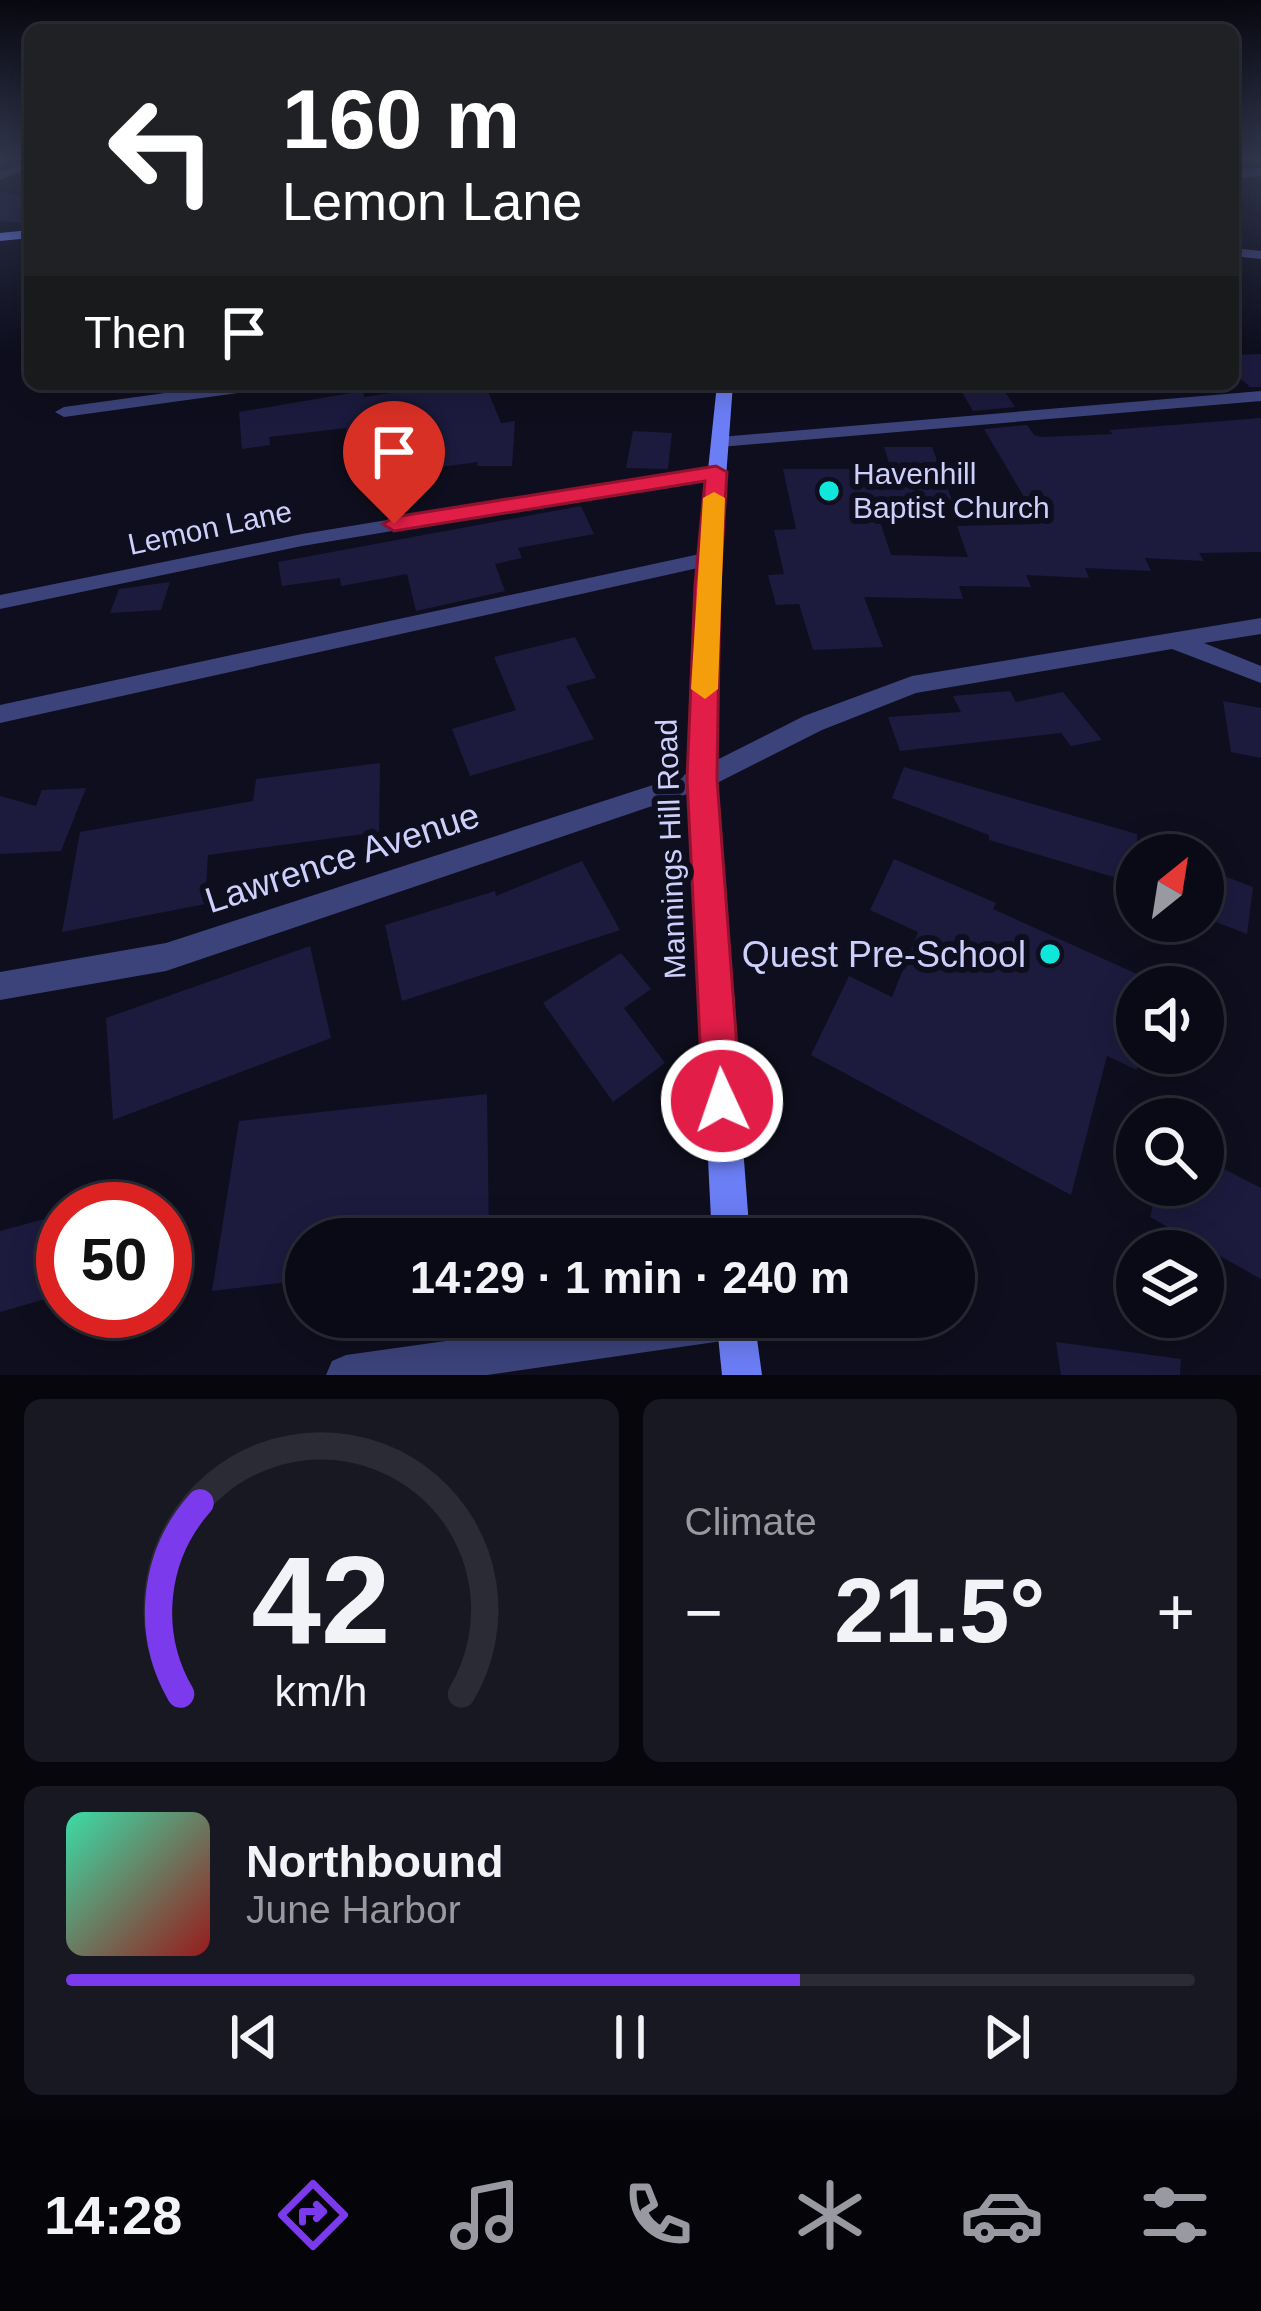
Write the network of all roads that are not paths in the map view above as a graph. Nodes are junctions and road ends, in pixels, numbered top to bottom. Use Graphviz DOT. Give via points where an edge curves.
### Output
graph roads {
  1 [pos="224,390"];
  2 [pos="724,390"];
  3 [pos="1261,396"];
  4 [pos="64,412"];
  5 [pos="720,442"];
  6 [pos="716,472"];
  7 [pos="710,559"];
  8 [pos="0,602"];
  9 [pos="1261,626"];
  10 [pos="1178,642"];
  11 [pos="1261,675"];
  12 [pos="0,714"];
  13 [pos="702,779"];
  14 [pos="0,986"];
  15 [pos="729,1218"];
  16 [pos="599,1338"];
  17 [pos="737,1338"];
  18 [pos="346,1375"];
  19 [pos="742,1375"];
  1 -- 4 [label="street"];
  2 -- 5 [label="main road, Mannings Hill Road"];
  3 -- 5 [label="street"];
  5 -- 6 [label="main road, Mannings Hill Road"];
  6 -- 7 [label="main road, Mannings Hill Road"];
  6 -- 8 [label="street, Lemon Lane" via="302,540"];
  7 -- 12 [label="street"];
  7 -- 13 [label="main road, Mannings Hill Road"];
  9 -- 10 [label="street, Lawrence Avenue"];
  10 -- 11 [label="street"];
  10 -- 13 [label="street, Lawrence Avenue" via="912,686 814,722"];
  13 -- 14 [label="street, Lawrence Avenue" via="166,957"];
  13 -- 15 [label="main road, Mannings Hill Road"];
  16 -- 18 [label="street"];
  17 -- 19 [label="main road"];
}
